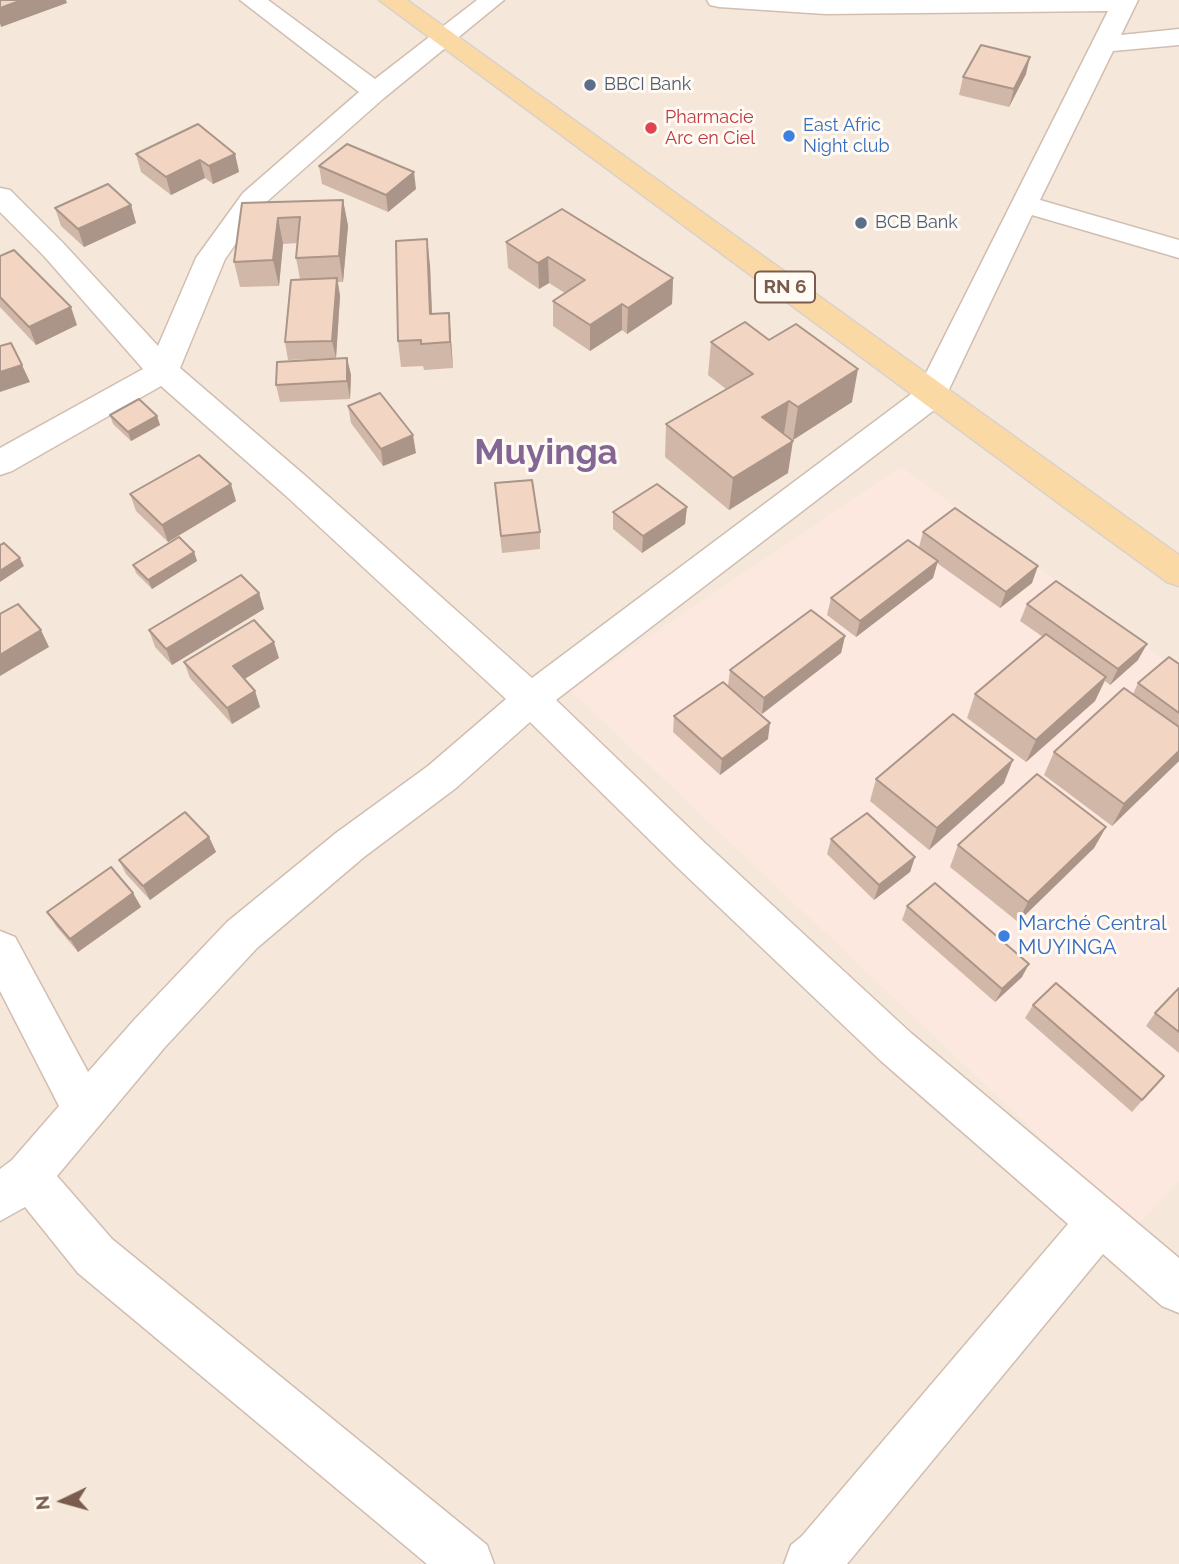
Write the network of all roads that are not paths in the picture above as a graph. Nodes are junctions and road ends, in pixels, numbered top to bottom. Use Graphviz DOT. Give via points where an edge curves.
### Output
graph roads {
  1 [pos="252,0"];
  2 [pos="391,0"];
  3 [pos="492,0"];
  4 [pos="719,0"];
  5 [pos="1125,2"];
  6 [pos="1179,37"];
  7 [pos="444,39"];
  8 [pos="1103,44"];
  9 [pos="375,92"];
  10 [pos="0,196"];
  11 [pos="1024,204"];
  12 [pos="1179,249"];
  13 [pos="163,371"];
  14 [pos="931,396"];
  15 [pos="0,463"];
  16 [pos="1179,573"];
  17 [pos="531,699"];
  18 [pos="0,950"];
  19 [pos="85,1110"];
  20 [pos="14,1187"];
  21 [pos="1100,1221"];
  22 [pos="1179,1289"];
  23 [pos="468,1564"];
  24 [pos="810,1564"];
  1 -- 9 [label="street"];
  2 -- 7 [label="main road, RN 6"];
  3 -- 7 [label="street"];
  4 -- 5 [label="street" via="825,7"];
  5 -- 8 [label="street"];
  6 -- 8 [label="street"];
  7 -- 9 [label="street"];
  7 -- 14 [label="main road, RN 6"];
  8 -- 11 [label="street"];
  9 -- 13 [label="street" via="253,200 211,258"];
  10 -- 13 [label="street"];
  11 -- 12 [label="street"];
  11 -- 14 [label="street"];
  13 -- 15 [label="street"];
  13 -- 17 [label="street"];
  14 -- 16 [label="main road, RN 6"];
  14 -- 17 [label="street"];
  17 -- 19 [label="street" via="442,777 350,845 242,935"];
  17 -- 21 [label="street" via="896,1047"];
  18 -- 19 [label="street"];
  19 -- 20 [label="street"];
  20 -- 23 [label="street"];
  21 -- 22 [label="street"];
  21 -- 24 [label="street"];
}
